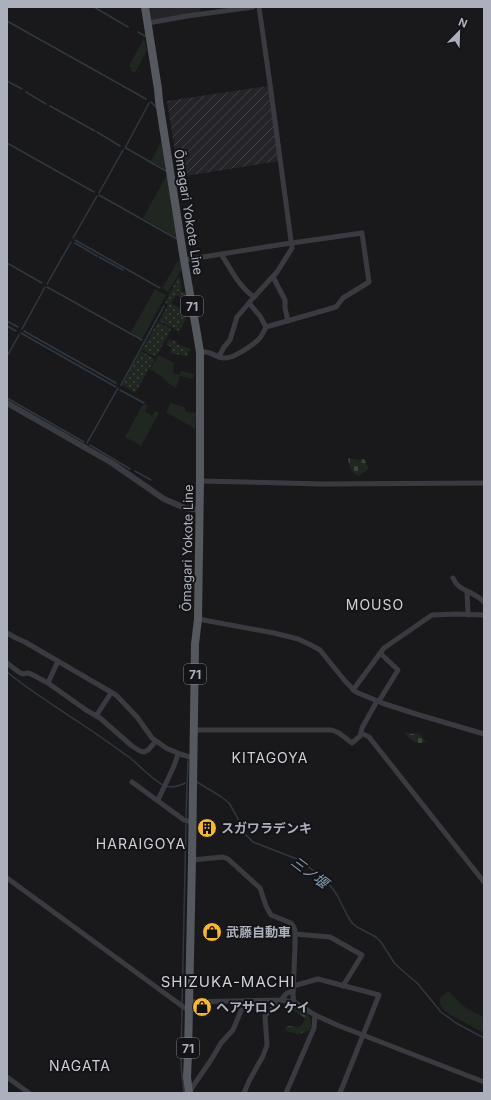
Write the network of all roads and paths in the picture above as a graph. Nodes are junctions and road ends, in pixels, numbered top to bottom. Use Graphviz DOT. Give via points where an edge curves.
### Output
graph roads {
  1 [pos="145,7"];
  2 [pos="253,7"];
  3 [pos="259,7"];
  4 [pos="148,23"];
  5 [pos="292,243"];
  6 [pos="221,254"];
  7 [pos="184,260"];
  8 [pos="273,277"];
  9 [pos="254,297"];
  10 [pos="249,303"];
  11 [pos="288,321"];
  12 [pos="266,326"];
  13 [pos="200,352"];
  14 [pos="219,356"];
  15 [pos="7,403"];
  16 [pos="200,481"];
  17 [pos="484,483"];
  18 [pos="200,510"];
  19 [pos="453,578"];
  20 [pos="467,591"];
  21 [pos="484,602"];
  22 [pos="468,615"];
  23 [pos="484,615"];
  24 [pos="198,619"];
  25 [pos="7,634"];
  26 [pos="380,653"];
  27 [pos="58,661"];
  28 [pos="7,663"];
  29 [pos="48,682"];
  30 [pos="354,690"];
  31 [pos="111,693"];
  32 [pos="378,701"];
  33 [pos="96,716"];
  34 [pos="194,730"];
  35 [pos="361,733"];
  36 [pos="484,734"];
  37 [pos="156,741"];
  38 [pos="178,754"];
  39 [pos="193,758"];
  40 [pos="132,782"];
  41 [pos="158,800"];
  42 [pos="192,822"];
  43 [pos="192,860"];
  44 [pos="7,878"];
  45 [pos="484,882"];
  46 [pos="295,934"];
  47 [pos="343,986"];
  48 [pos="293,988"];
  49 [pos="281,1000"];
  50 [pos="245,1001"];
  51 [pos="189,1002"];
  52 [pos="294,1002"];
  53 [pos="189,1011"];
  54 [pos="315,1015"];
  55 [pos="363,1035"];
  56 [pos="7,1077"];
  57 [pos="484,1082"];
  58 [pos="29,1093"];
  59 [pos="189,1093"];
  60 [pos="244,1093"];
  61 [pos="286,1093"];
  62 [pos="340,1093"];
  1 -- 4 [label="main road, Ōmagari Yokote Line / 71"];
  2 -- 4 [label="street"];
  3 -- 5 [label="street"];
  4 -- 7 [label="main road, Ōmagari Yokote Line / 71"];
  5 -- 6 [label="street"];
  5 -- 8 [label="street" via="285,261"];
  5 -- 11 [label="street" via="362,233 369,282 343,298 336,307"];
  6 -- 7 [label="street"];
  6 -- 9 [label="street" via="240,284"];
  7 -- 13 [label="main road, Ōmagari Yokote Line / 71"];
  8 -- 9 [label="street"];
  8 -- 11 [label="street" via="285,300"];
  9 -- 10 [label="street"];
  10 -- 12 [label="street"];
  10 -- 14 [label="street" via="237,317 230,340"];
  11 -- 12 [label="street"];
  12 -- 14 [label="street" via="258,339 248,348 228,358"];
  13 -- 14 [label="street" via="206,351"];
  13 -- 16 [label="main road, Ōmagari Yokote Line / 71"];
  15 -- 18 [label="street" via="112,463 164,499 185,508"];
  16 -- 17 [label="street" via="323,484"];
  16 -- 18 [label="main road, Ōmagari Yokote Line / 71"];
  18 -- 24 [label="main road, Ōmagari Yokote Line / 71"];
  19 -- 20 [label="street" via="460,588"];
  20 -- 21 [label="street"];
  20 -- 22 [label="street"];
  22 -- 23 [label="street"];
  22 -- 26 [label="street" via="432,615"];
  24 -- 30 [label="street" via="298,639 320,650"];
  24 -- 34 [label="main road, Ōmagari Yokote Line / 71" via="195,644"];
  25 -- 27 [label="street"];
  26 -- 30 [label="street"];
  26 -- 32 [label="street" via="398,670"];
  27 -- 29 [label="street"];
  27 -- 31 [label="street"];
  28 -- 29 [label="street" via="20,673 31,674"];
  29 -- 33 [label="street"];
  30 -- 32 [label="street"];
  31 -- 33 [label="street"];
  31 -- 37 [label="street" via="137,717"];
  32 -- 35 [label="street"];
  32 -- 36 [label="street"];
  33 -- 37 [label="street" via="140,751 148,750"];
  34 -- 35 [label="street" via="332,730 352,743"];
  34 -- 39 [label="main road, Ōmagari Yokote Line / 71"];
  35 -- 45 [label="street" via="369,737"];
  37 -- 38 [label="street"];
  38 -- 39 [label="street"];
  38 -- 41 [label="street"];
  39 -- 42 [label="main road, Ōmagari Yokote Line / 71"];
  40 -- 41 [label="street"];
  41 -- 42 [label="street" via="184,820"];
  42 -- 43 [label="main road, Ōmagari Yokote Line / 71"];
  43 -- 46 [label="street" via="223,857 228,859 260,888 271,915 292,923"];
  43 -- 51 [label="main road, Ōmagari Yokote Line / 71"];
  44 -- 53 [label="street"];
  46 -- 47 [label="street" via="330,937 362,954"];
  46 -- 48 [label="street"];
  47 -- 48 [label="street" via="318,979"];
  47 -- 55 [label="street" via="379,995"];
  48 -- 49 [label="street"];
  48 -- 52 [label="street"];
  49 -- 50 [label="street"];
  49 -- 52 [label="street"];
  49 -- 60 [label="street" via="265,1016 267,1044"];
  50 -- 51 [label="street"];
  50 -- 59 [label="street" via="233,1030 221,1043"];
  51 -- 53 [label="main road, Ōmagari Yokote Line / 71"];
  52 -- 54 [label="street"];
  53 -- 59 [label="main road, Ōmagari Yokote Line / 71"];
  54 -- 55 [label="street"];
  54 -- 61 [label="street" via="314,1028"];
  55 -- 57 [label="street"];
  55 -- 62 [label="street"];
  56 -- 58 [label="street"];
}
